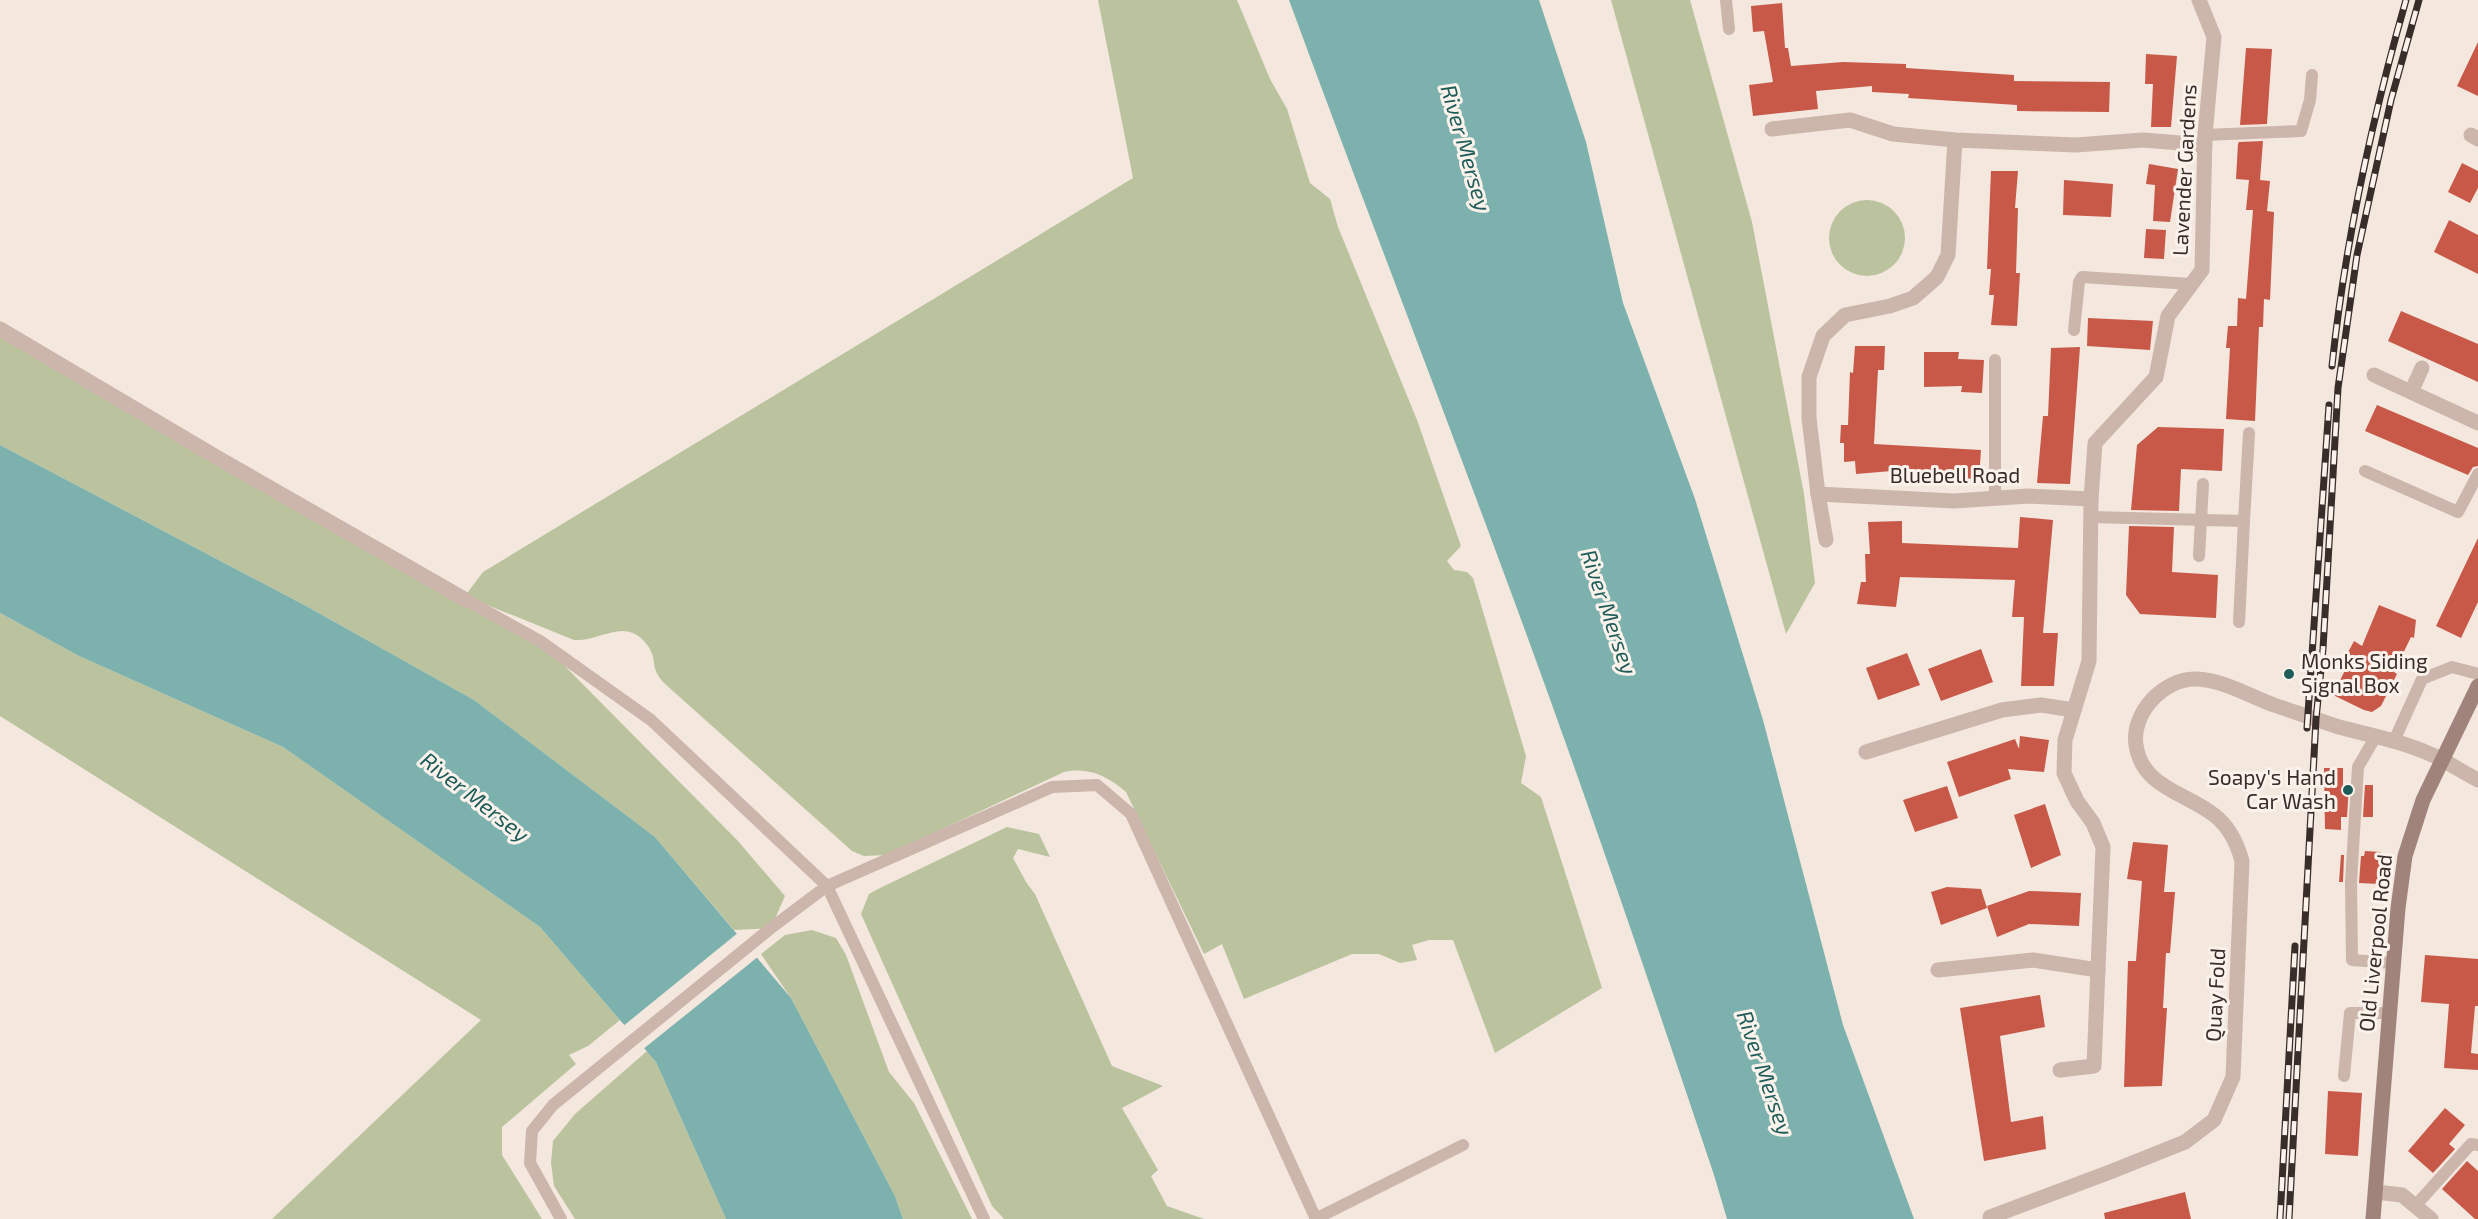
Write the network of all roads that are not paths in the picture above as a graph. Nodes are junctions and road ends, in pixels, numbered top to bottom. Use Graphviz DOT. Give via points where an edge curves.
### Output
graph roads {
  1 [pos="1726,0"];
  2 [pos="2199,0"];
  3 [pos="1729,29"];
  4 [pos="2312,75"];
  5 [pos="1772,129"];
  6 [pos="1955,140"];
  7 [pos="2205,140"];
  8 [pos="2191,284"];
  9 [pos="0,328"];
  10 [pos="2074,330"];
  11 [pos="1995,360"];
  12 [pos="2422,368"];
  13 [pos="2374,375"];
  14 [pos="2411,392"];
  15 [pos="2478,423"];
  16 [pos="2249,433"];
  17 [pos="2366,471"];
  18 [pos="2478,474"];
  19 [pos="2203,484"];
  20 [pos="1818,494"];
  21 [pos="1995,498"];
  22 [pos="2091,499"];
  23 [pos="2091,518"];
  24 [pos="2201,520"];
  25 [pos="2244,521"];
  26 [pos="1826,540"];
  27 [pos="2199,556"];
  28 [pos="466,600"];
  29 [pos="2239,622"];
  30 [pos="2478,674"];
  31 [pos="2478,686"];
  32 [pos="2074,710"];
  33 [pos="2376,736"];
  34 [pos="2394,741"];
  35 [pos="1866,752"];
  36 [pos="2442,760"];
  37 [pos="2478,780"];
  38 [pos="827,886"];
  39 [pos="2393,963"];
  40 [pos="1938,970"];
  41 [pos="2098,970"];
  42 [pos="2390,1013"];
  43 [pos="2060,1070"];
  44 [pos="2344,1076"];
  45 [pos="1463,1145"];
  46 [pos="2478,1145"];
  47 [pos="2376,1192"];
  48 [pos="2416,1205"];
  49 [pos="561,1219"];
  50 [pos="984,1219"];
  51 [pos="1315,1219"];
  52 [pos="1991,1219"];
  53 [pos="2373,1219"];
  54 [pos="2431,1219"];
  1 -- 3 [label="lane"];
  2 -- 7 [label="street, Lavender Gardens" via="2214,37"];
  4 -- 7 [label="lane" via="2301,131"];
  5 -- 6 [label="street" via="1850,120 1893,134"];
  6 -- 7 [label="street" via="2076,145"];
  6 -- 20 [label="street" via="1948,255 1937,278 1913,298 1845,315 1823,336 1809,377 1809,418"];
  7 -- 8 [label="street, Lavender Gardens" via="2202,270"];
  8 -- 10 [label="lane" via="2082,277"];
  8 -- 22 [label="street, Lavender Gardens" via="2168,315 2156,377 2095,442"];
  9 -- 28 [label="street" via="218,459"];
  11 -- 21 [label="lane"];
  12 -- 14 [label="street"];
  13 -- 14 [label="street"];
  14 -- 15 [label="street"];
  16 -- 25 [label="lane"];
  17 -- 18 [label="lane" via="2458,512"];
  19 -- 24 [label="lane"];
  20 -- 21 [label="street, Bluebell Road" via="1954,501"];
  20 -- 26 [label="street"];
  21 -- 22 [label="street, Bluebell Road"];
  22 -- 23 [label="street, Lavender Gardens"];
  23 -- 24 [label="lane"];
  23 -- 32 [label="street, Lavender Gardens" via="2089,661"];
  24 -- 25 [label="lane"];
  24 -- 27 [label="lane"];
  25 -- 29 [label="lane"];
  28 -- 38 [label="lane" via="540,641 651,720"];
  30 -- 34 [label="lane" via="2452,667 2422,679"];
  31 -- 36 [label="street, Old Liverpool Road"];
  32 -- 35 [label="street" via="2041,705 2002,710"];
  32 -- 41 [label="street, Lavender Gardens" via="2065,740 2064,773 2103,847"];
  33 -- 34 [label="street"];
  33 -- 39 [label="lane" via="2358,767 2351,882 2352,960"];
  33 -- 52 [label="street, Quay Fold" via="2268,703 2224,684 2195,679 2172,685 2142,711 2136,745 2151,776 2164,788 2215,815 2228,829 2240,853 2243,877 2233,1077 2214,1120 2184,1142"];
  34 -- 36 [label="street"];
  36 -- 37 [label="street"];
  36 -- 39 [label="street, Old Liverpool Road" via="2404,856"];
  38 -- 49 [label="lane" via="553,1105 532,1131 530,1163"];
  38 -- 50 [label="lane"];
  38 -- 51 [label="lane" via="1052,788 1097,785 1131,814"];
  39 -- 42 [label="street, Old Liverpool Road"];
  40 -- 41 [label="street" via="2033,960"];
  41 -- 43 [label="street, Lavender Gardens" via="2094,1066"];
  42 -- 44 [label="lane" via="2350,1012"];
  42 -- 47 [label="street, Old Liverpool Road"];
  45 -- 51 [label="lane"];
  46 -- 48 [label="lane" via="2471,1144"];
  47 -- 48 [label="street" via="2402,1195"];
  47 -- 53 [label="street, Old Liverpool Road"];
  48 -- 54 [label="street"];
}
